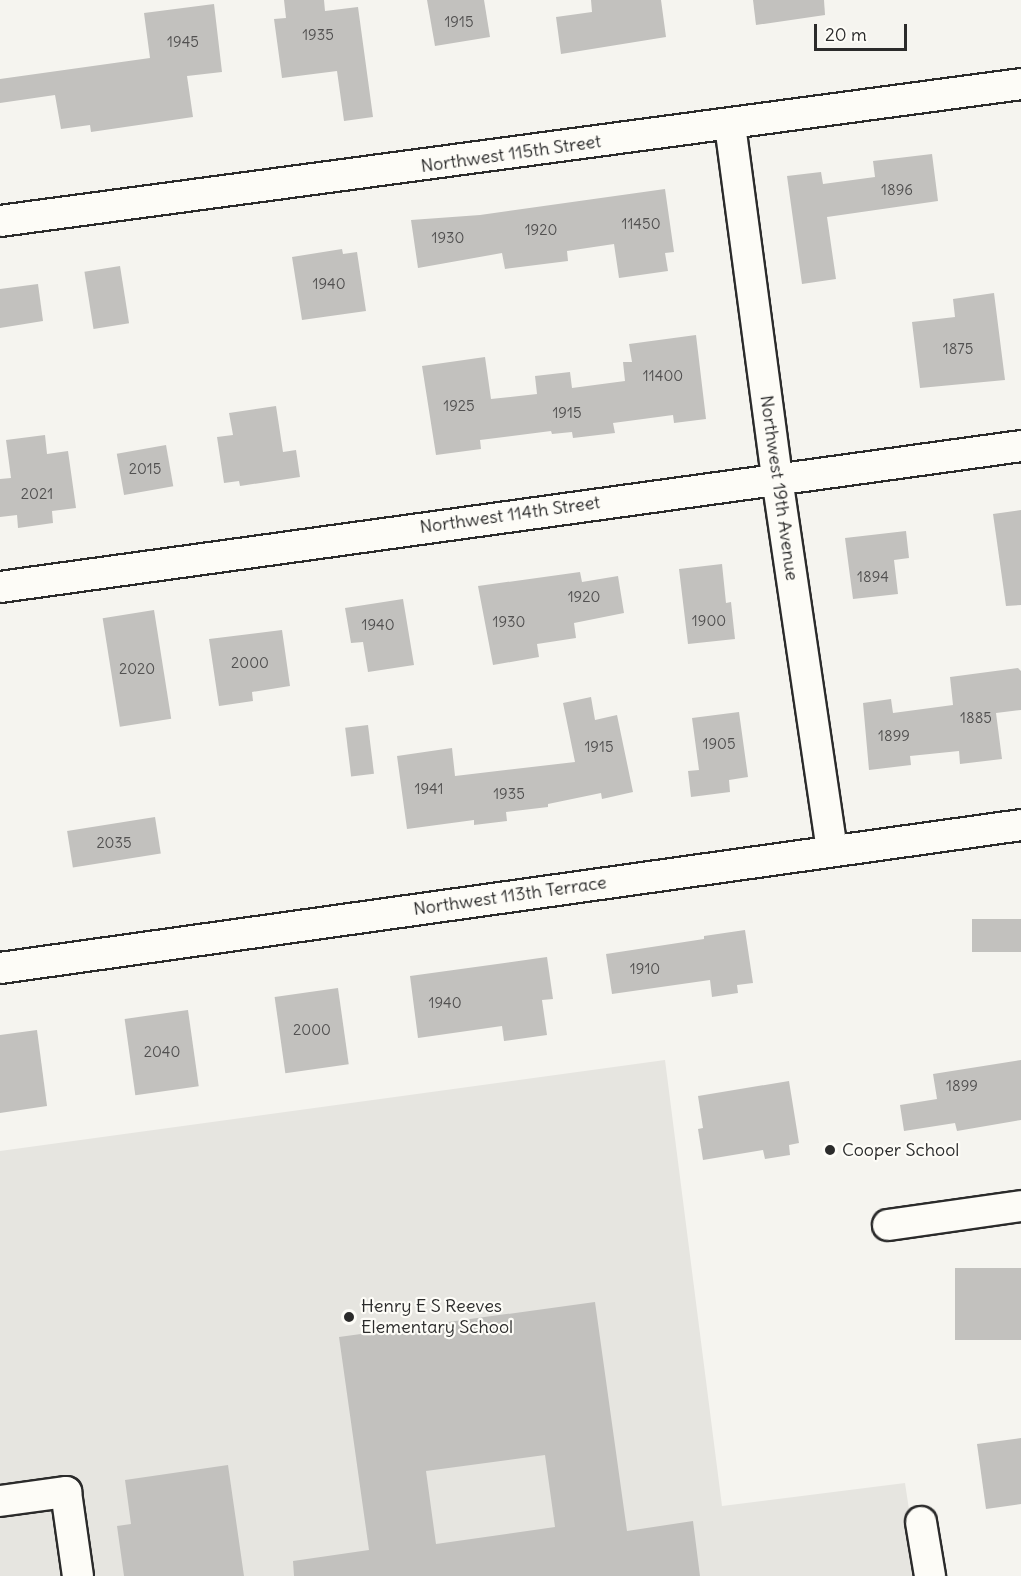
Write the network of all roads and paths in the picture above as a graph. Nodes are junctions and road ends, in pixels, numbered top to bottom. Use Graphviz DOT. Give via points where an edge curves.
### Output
graph roads {
  1 [pos="1021,84"];
  2 [pos="730,125"];
  3 [pos="0,221"];
  4 [pos="1021,446"];
  5 [pos="777,478"];
  6 [pos="0,587"];
  7 [pos="1021,825"];
  8 [pos="832,850"];
  9 [pos="0,968"];
  10 [pos="1021,1206"];
  11 [pos="888,1225"];
  12 [pos="0,1501"];
  13 [pos="921,1522"];
  14 [pos="78,1576"];
  15 [pos="930,1576"];
  1 -- 2 [label="street, Northwest 115th Street"];
  2 -- 3 [label="street, Northwest 115th Street"];
  2 -- 5 [label="street, Northwest 19th Avenue"];
  4 -- 5 [label="street, Northwest 114th Street"];
  5 -- 6 [label="street, Northwest 114th Street"];
  5 -- 8 [label="street, Northwest 19th Avenue"];
  7 -- 8 [label="street, Northwest 113th Terrace"];
  8 -- 9 [label="street, Northwest 113th Terrace"];
  10 -- 11 [label="street"];
  12 -- 14 [label="street" via="66,1492"];
  13 -- 15 [label="street"];
}
